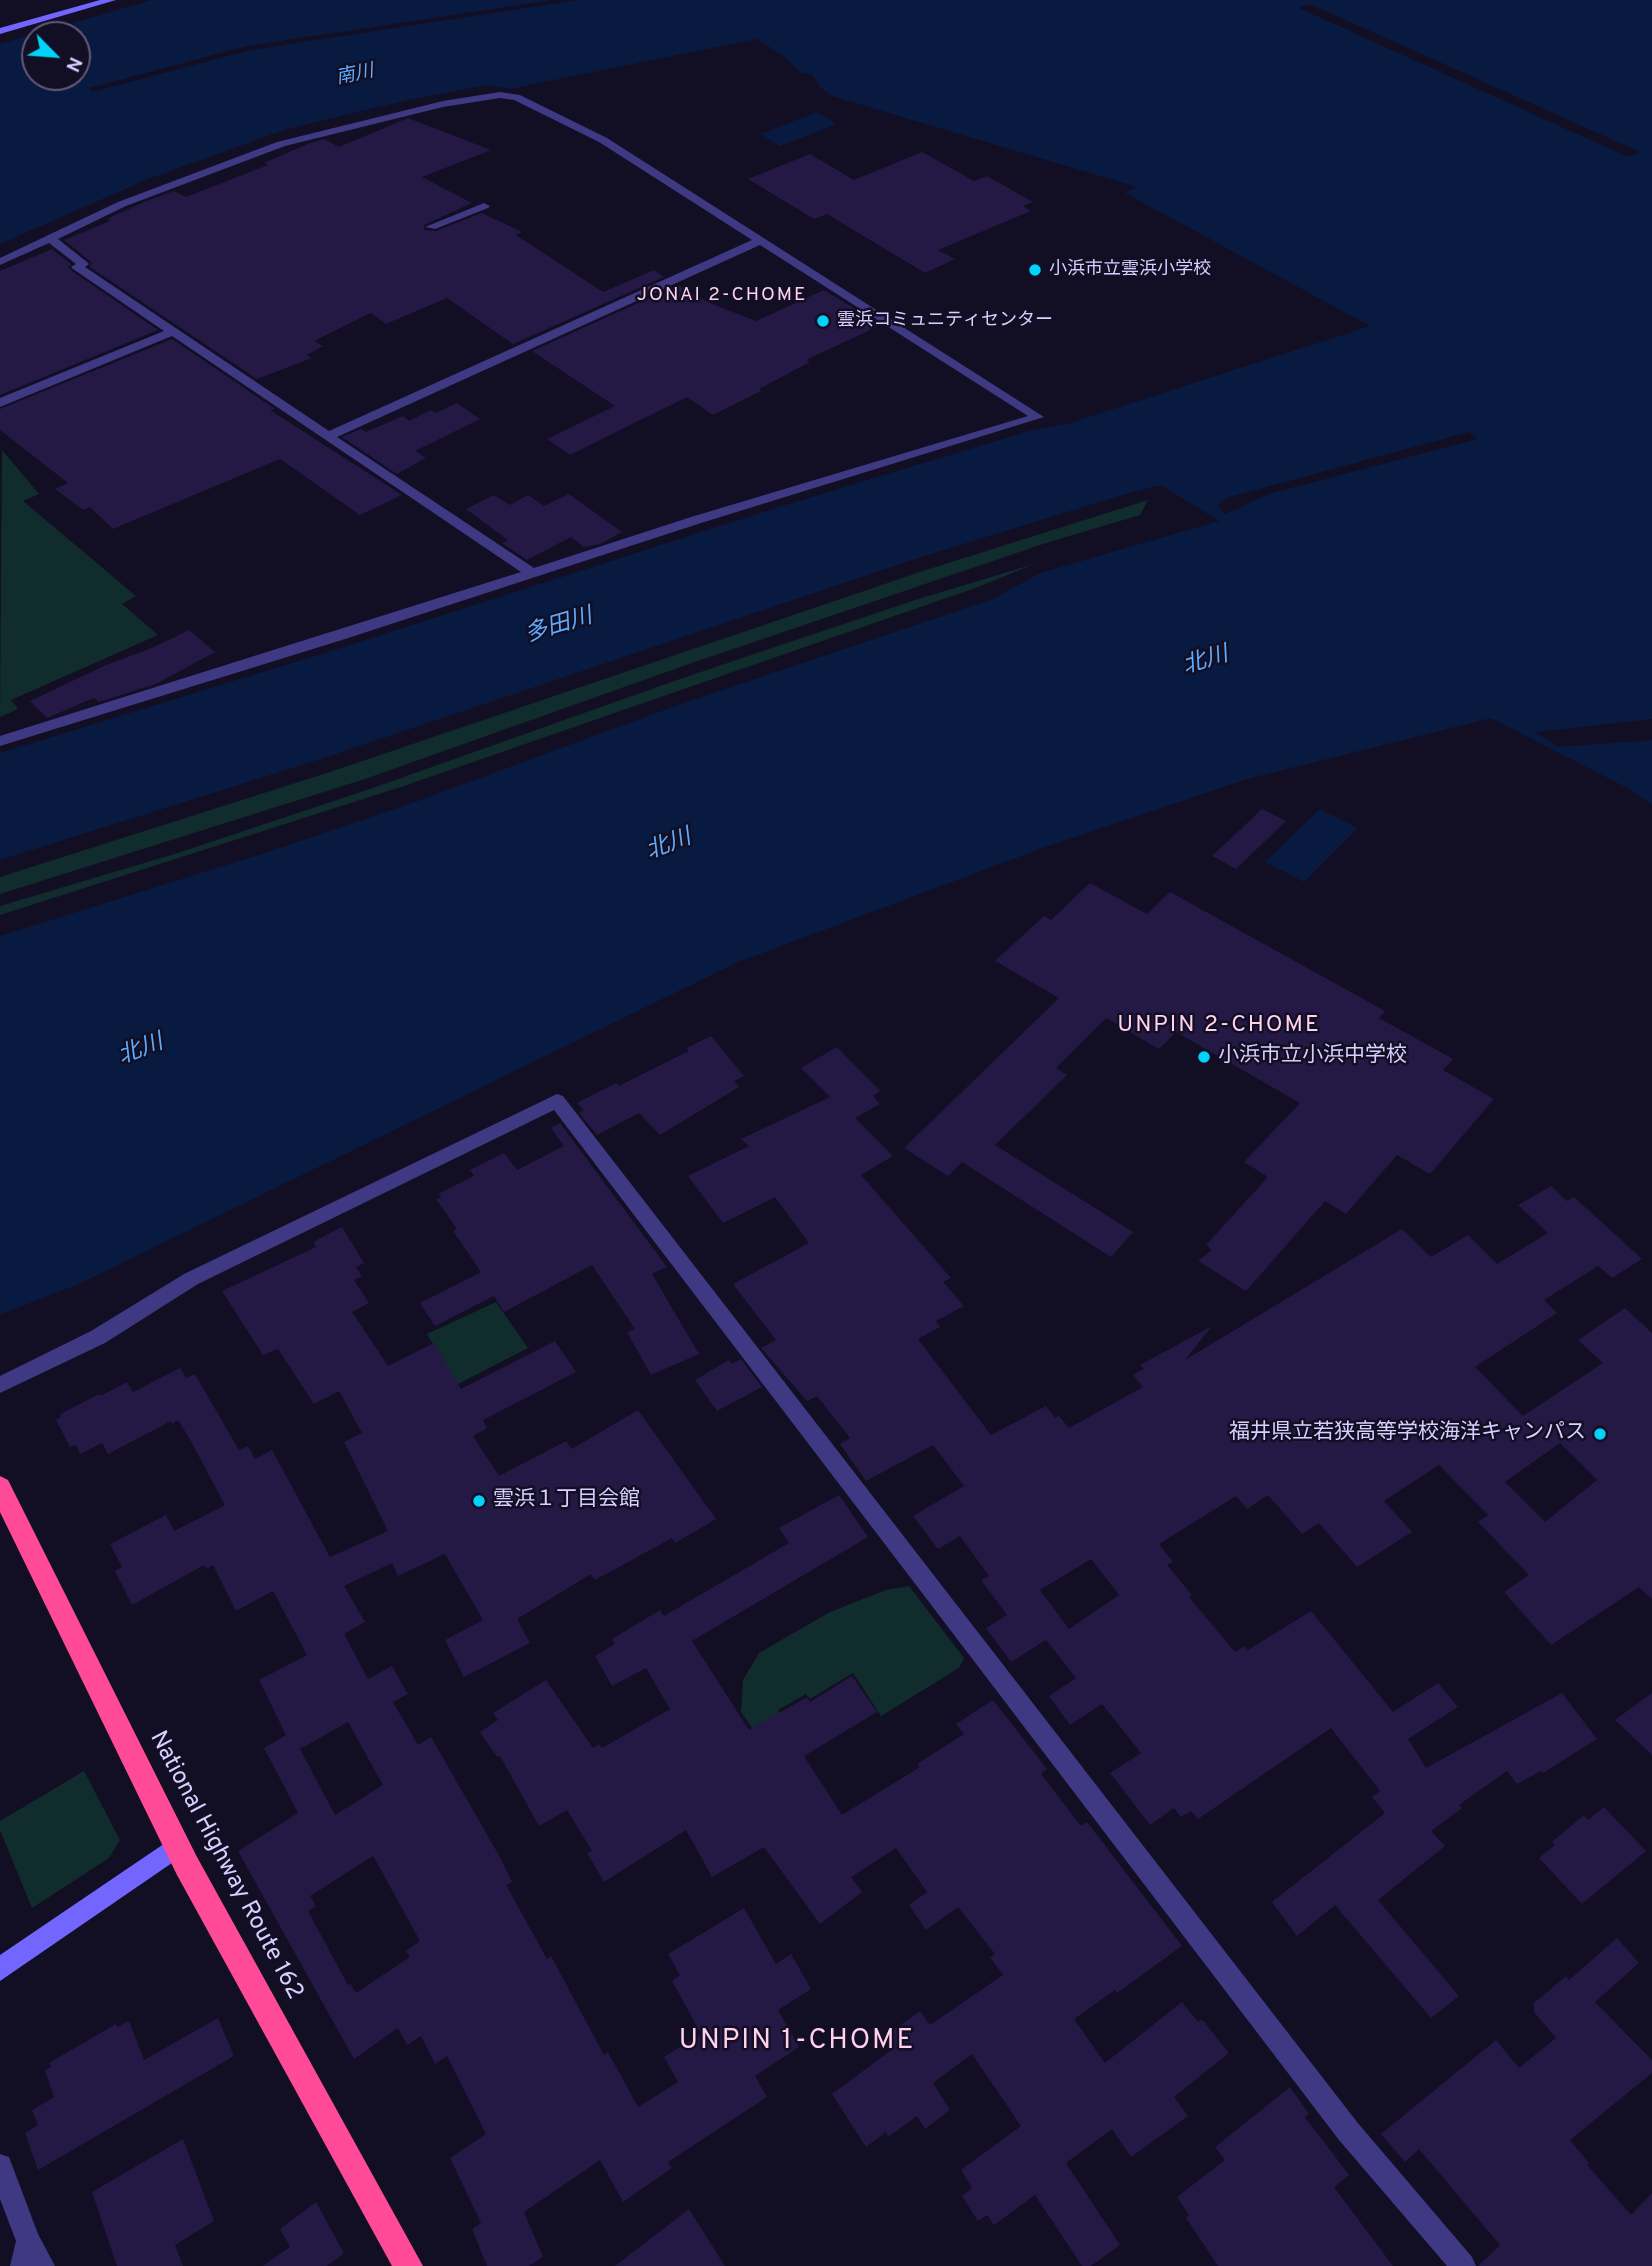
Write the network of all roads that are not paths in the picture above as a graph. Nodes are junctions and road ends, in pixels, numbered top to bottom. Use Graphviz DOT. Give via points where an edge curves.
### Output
graph roads {
  1 [pos="111,0"];
  2 [pos="0,31"];
  3 [pos="484,205"];
  4 [pos="431,227"];
  5 [pos="50,238"];
  6 [pos="762,240"];
  7 [pos="0,262"];
  8 [pos="171,332"];
  9 [pos="0,403"];
  10 [pos="328,436"];
  11 [pos="533,574"];
  12 [pos="0,741"];
  13 [pos="0,1385"];
  14 [pos="0,1487"];
  15 [pos="177,1846"];
  16 [pos="0,1969"];
  17 [pos="0,2166"];
  18 [pos="28,2241"];
  19 [pos="23,2266"];
  20 [pos="43,2266"];
  21 [pos="408,2266"];
  22 [pos="1463,2266"];
  1 -- 2 [label="street"];
  3 -- 4 [label="street"];
  5 -- 6 [label="street" via="162,188 281,144 353,124 500,95 516,97 603,140"];
  5 -- 7 [label="street"];
  5 -- 8 [label="street" via="80,266"];
  6 -- 10 [label="street"];
  6 -- 11 [label="street" via="1038,417"];
  8 -- 9 [label="street"];
  8 -- 10 [label="street"];
  10 -- 11 [label="street"];
  11 -- 12 [label="street"];
  13 -- 22 [label="street" via="98,1337 191,1279 557,1101 1348,2131"];
  14 -- 15 [label="highway, National Highway Route 162"];
  15 -- 16 [label="street"];
  15 -- 21 [label="highway, National Highway Route 162"];
  17 -- 18 [label="street"];
  18 -- 19 [label="street"];
  18 -- 20 [label="street"];
}
